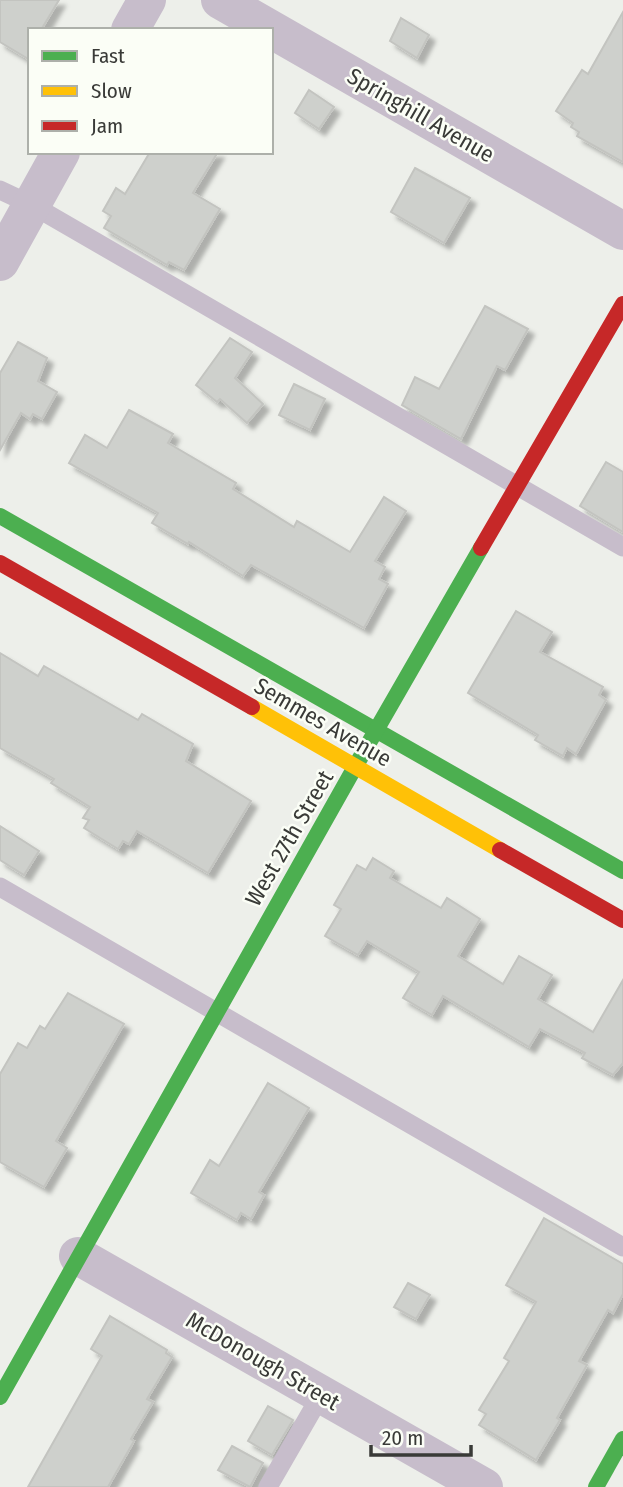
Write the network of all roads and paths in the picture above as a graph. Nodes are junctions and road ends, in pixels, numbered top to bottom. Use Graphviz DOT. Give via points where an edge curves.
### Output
graph roads {
  1 [pos="147,0"];
  2 [pos="220,0"];
  3 [pos="131,28"];
  4 [pos="269,28"];
  5 [pos="273,30"];
  6 [pos="59,154"];
  7 [pos="16,197"];
  8 [pos="623,231"];
  9 [pos="0,262"];
  10 [pos="623,304"];
  11 [pos="518,486"];
  12 [pos="0,516"];
  13 [pos="623,547"];
  14 [pos="0,563"];
  15 [pos="376,731"];
  16 [pos="355,767"];
  17 [pos="623,871"];
  18 [pos="0,887"];
  19 [pos="623,920"];
  20 [pos="215,1013"];
  21 [pos="623,1247"];
  22 [pos="78,1256"];
  23 [pos="321,1395"];
  24 [pos="0,1397"];
  25 [pos="623,1439"];
  26 [pos="268,1487"];
  27 [pos="484,1487"];
  28 [pos="596,1487"];
  1 -- 3 [label="street"];
  2 -- 4 [label="street, Springhill Avenue"];
  5 -- 8 [label="street, Springhill Avenue"];
  6 -- 7 [label="street"];
  7 -- 9 [label="street"];
  7 -- 11 [label="lane"];
  10 -- 11 [label="main road, West 27th Street"];
  11 -- 13 [label="lane"];
  11 -- 15 [label="main road, West 27th Street"];
  12 -- 15 [label="main road, Semmes Avenue"];
  14 -- 16 [label="main road, Semmes Avenue"];
  15 -- 16 [label="main road, West 27th Street"];
  15 -- 17 [label="main road, Semmes Avenue"];
  16 -- 19 [label="main road, Semmes Avenue"];
  16 -- 20 [label="main road, West 27th Street"];
  18 -- 20 [label="lane"];
  20 -- 21 [label="lane"];
  20 -- 22 [label="main road, West 27th Street"];
  22 -- 23 [label="street, McDonough Street"];
  22 -- 24 [label="main road, West 27th Street"];
  23 -- 26 [label="lane"];
  23 -- 27 [label="street, McDonough Street"];
  25 -- 28 [label="main road"];
}
